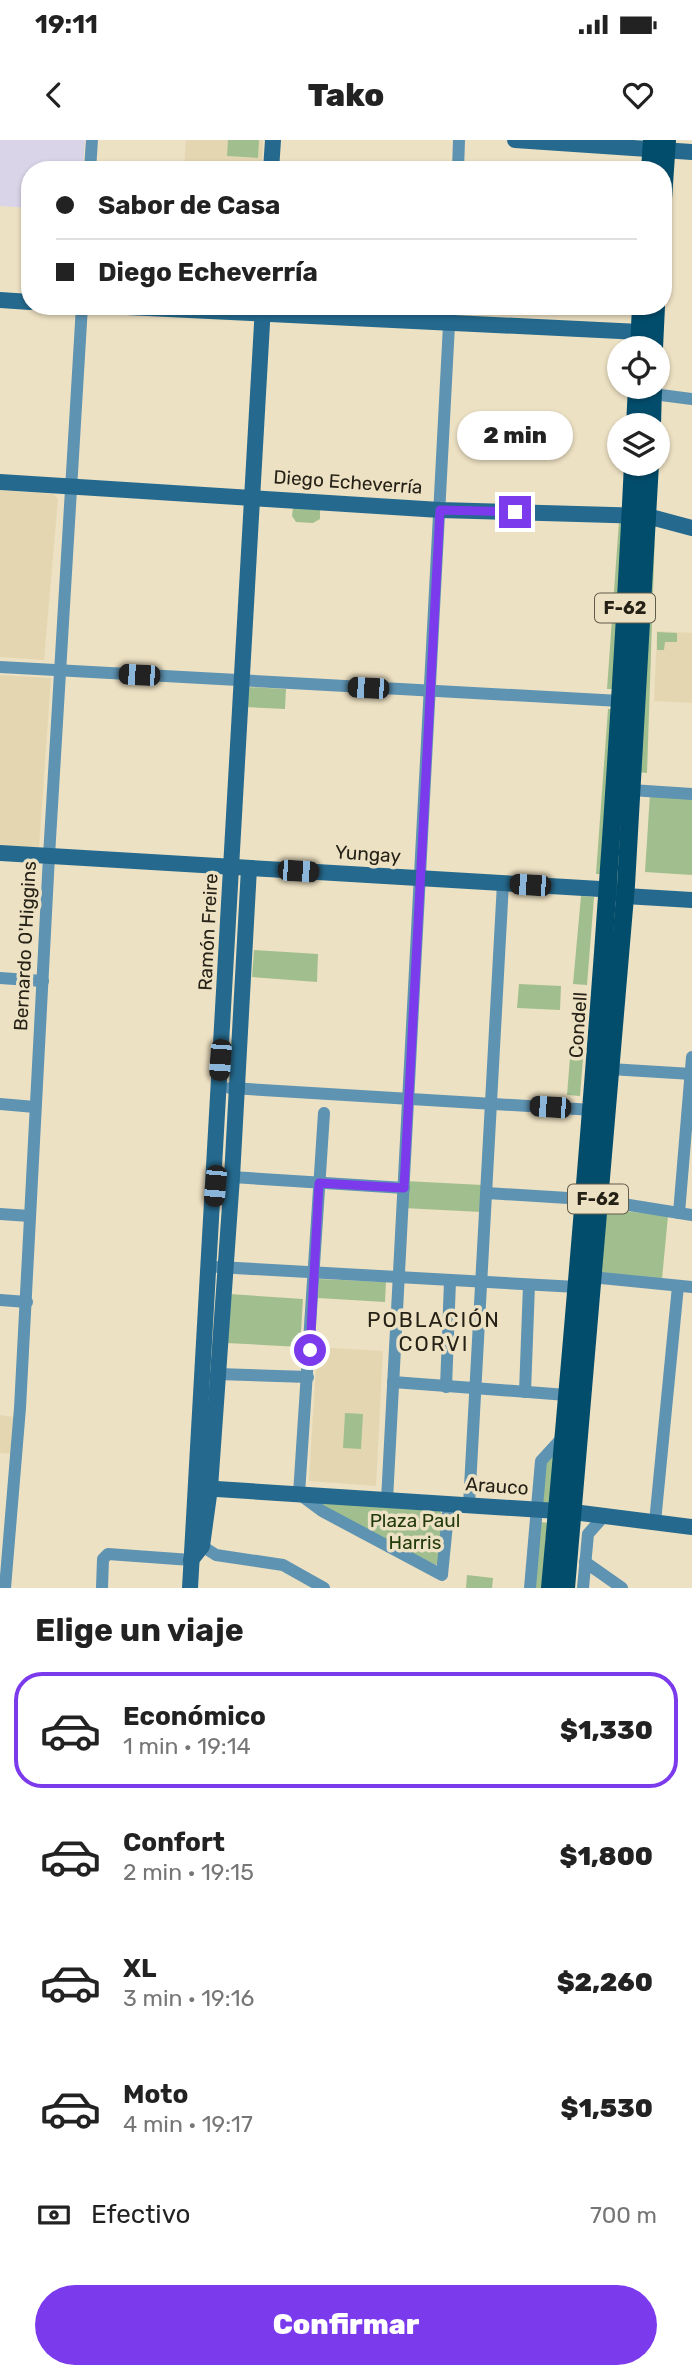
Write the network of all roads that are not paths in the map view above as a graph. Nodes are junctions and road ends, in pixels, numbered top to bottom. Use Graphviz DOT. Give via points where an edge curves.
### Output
graph roads {
  1 [pos="92,140"];
  2 [pos="273,140"];
  3 [pos="459,140"];
  4 [pos="514,140"];
  5 [pos="660,144"];
  6 [pos="692,152"];
  7 [pos="91,161"];
  8 [pos="272,161"];
  9 [pos="458,161"];
  10 [pos="653,161"];
  11 [pos="0,300"];
  12 [pos="21,301"];
  13 [pos="82,315"];
  14 [pos="263,315"];
  15 [pos="450,315"];
  16 [pos="459,315"];
  17 [pos="642,315"];
  18 [pos="652,315"];
  19 [pos="644,335"];
  20 [pos="670,394"];
  21 [pos="692,399"];
  22 [pos="634,476"];
  23 [pos="647,476"];
  24 [pos="0,482"];
  25 [pos="72,486"];
  26 [pos="253,496"];
  27 [pos="440,510"];
  28 [pos="639,516"];
  29 [pos="692,528"];
  30 [pos="0,667"];
  31 [pos="62,671"];
  32 [pos="242,680"];
  33 [pos="430,691"];
  34 [pos="620,701"];
  35 [pos="631,790"];
  36 [pos="692,794"];
  37 [pos="0,853"];
  38 [pos="49,856"];
  39 [pos="241,867"];
  40 [pos="420,878"];
  41 [pos="503,883"];
  42 [pos="692,889"];
  43 [pos="620,890"];
  44 [pos="692,900"];
  45 [pos="0,978"];
  46 [pos="43,981"];
  47 [pos="692,1057"];
  48 [pos="610,1069"];
  49 [pos="691,1074"];
  50 [pos="219,1087"];
  51 [pos="237,1088"];
  52 [pos="408,1098"];
  53 [pos="492,1103"];
  54 [pos="0,1104"];
  55 [pos="36,1107"];
  56 [pos="593,1110"];
  57 [pos="324,1113"];
  58 [pos="689,1125"];
  59 [pos="232,1177"];
  60 [pos="319,1183"];
  61 [pos="404,1188"];
  62 [pos="487,1193"];
  63 [pos="591,1200"];
  64 [pos="0,1214"];
  65 [pos="686,1214"];
  66 [pos="30,1216"];
  67 [pos="208,1267"];
  68 [pos="225,1267"];
  69 [pos="315,1273"];
  70 [pos="399,1279"];
  71 [pos="450,1281"];
  72 [pos="481,1282"];
  73 [pos="584,1282"];
  74 [pos="529,1285"];
  75 [pos="678,1286"];
  76 [pos="692,1287"];
  77 [pos="0,1300"];
  78 [pos="27,1302"];
  79 [pos="218,1374"];
  80 [pos="308,1377"];
  81 [pos="393,1382"];
  82 [pos="446,1387"];
  83 [pos="477,1389"];
  84 [pos="525,1392"];
  85 [pos="567,1395"];
  86 [pos="562,1437"];
  87 [pos="203,1488"];
  88 [pos="299,1494"];
  89 [pos="387,1500"];
  90 [pos="6,1503"];
  91 [pos="449,1504"];
  92 [pos="469,1505"];
  93 [pos="537,1510"];
  94 [pos="565,1512"];
  95 [pos="604,1516"];
  96 [pos="655,1522"];
  97 [pos="692,1527"];
  98 [pos="192,1530"];
  99 [pos="202,1546"];
  100 [pos="191,1560"];
  101 [pos="585,1563"];
  102 [pos="5,1588"];
  103 [pos="102,1588"];
  104 [pos="190,1588"];
  105 [pos="324,1588"];
  106 [pos="530,1588"];
  107 [pos="550,1588"];
  108 [pos="566,1588"];
  109 [pos="583,1588"];
  110 [pos="622,1588"];
  1 -- 7 [label="street"];
  2 -- 8 [label="main road"];
  3 -- 9 [label="street"];
  4 -- 5 [label="main road"];
  5 -- 6 [label="main road"];
  5 -- 10 [label="main road"];
  11 -- 12 [label="main road"];
  13 -- 25 [label="street, Bernardo O'Higgins"];
  14 -- 26 [label="main road, Ramón Freire"];
  15 -- 27 [label="street"];
  16 -- 19 [label="main road"];
  17 -- 19 [label="main road"];
  18 -- 19 [label="main road"];
  20 -- 21 [label="street"];
  22 -- 28 [label="main road, Condell / F-62"];
  23 -- 28 [label="main road, Condell / F-62"];
  24 -- 25 [label="main road, Diego Echeverría"];
  25 -- 26 [label="main road, Diego Echeverría"];
  25 -- 31 [label="street, Bernardo O'Higgins"];
  26 -- 27 [label="main road, Diego Echeverría"];
  26 -- 32 [label="main road, Ramón Freire"];
  27 -- 28 [label="main road, Diego Echeverría"];
  27 -- 33 [label="street"];
  28 -- 29 [label="main road, Diego Echeverría"];
  28 -- 34 [label="main road, Condell / F-62"];
  28 -- 35 [label="main road, Condell / F-62"];
  30 -- 31 [label="street"];
  31 -- 32 [label="street"];
  31 -- 38 [label="street, Bernardo O'Higgins"];
  32 -- 33 [label="street"];
  32 -- 39 [label="main road, Ramón Freire"];
  33 -- 34 [label="street"];
  33 -- 40 [label="street"];
  34 -- 43 [label="main road, Condell / F-62"];
  35 -- 36 [label="street"];
  35 -- 43 [label="main road, Condell / F-62"];
  37 -- 38 [label="main road, Yungay"];
  38 -- 39 [label="main road, Yungay"];
  38 -- 46 [label="street, Bernardo O'Higgins"];
  39 -- 40 [label="main road, Yungay"];
  39 -- 50 [label="main road, Ramón Freire"];
  39 -- 51 [label="main road, Ramón Freire"];
  40 -- 41 [label="main road, Yungay"];
  40 -- 52 [label="street"];
  41 -- 43 [label="main road, Yungay"];
  41 -- 53 [label="street"];
  42 -- 43 [label="main road, Yungay"];
  43 -- 44 [label="main road, Yungay"];
  43 -- 48 [label="main road, Condell / F-62"];
  43 -- 56 [label="main road, Condell / F-62"];
  45 -- 46 [label="street"];
  46 -- 55 [label="street, Bernardo O'Higgins"];
  47 -- 49 [label="street"];
  48 -- 49 [label="street"];
  48 -- 63 [label="main road, Condell / F-62"];
  49 -- 58 [label="street"];
  50 -- 51 [label="street"];
  50 -- 67 [label="main road, Ramón Freire"];
  51 -- 52 [label="street"];
  51 -- 59 [label="main road, Ramón Freire"];
  52 -- 53 [label="street"];
  52 -- 61 [label="street"];
  53 -- 56 [label="street"];
  53 -- 62 [label="street"];
  54 -- 55 [label="street"];
  55 -- 66 [label="street, Bernardo O'Higgins"];
  56 -- 63 [label="main road, Condell / F-62"];
  57 -- 60 [label="street"];
  58 -- 65 [label="street"];
  59 -- 60 [label="street"];
  59 -- 68 [label="main road, Ramón Freire"];
  60 -- 61 [label="street"];
  60 -- 69 [label="street"];
  61 -- 70 [label="street"];
  62 -- 63 [label="street"];
  62 -- 72 [label="street"];
  63 -- 65 [label="street"];
  63 -- 73 [label="main road, Condell / F-62"];
  64 -- 66 [label="street"];
  66 -- 78 [label="street, Bernardo O'Higgins"];
  67 -- 68 [label="street"];
  67 -- 87 [label="main road, Ramón Freire"];
  68 -- 69 [label="street"];
  68 -- 79 [label="main road, Ramón Freire"];
  69 -- 70 [label="street"];
  69 -- 80 [label="street"];
  70 -- 71 [label="street"];
  70 -- 81 [label="street"];
  71 -- 72 [label="street"];
  71 -- 82 [label="street"];
  72 -- 74 [label="street"];
  72 -- 83 [label="street"];
  73 -- 74 [label="street"];
  73 -- 75 [label="street"];
  73 -- 85 [label="main road, Condell / F-62"];
  73 -- 94 [label="main road, Condell / F-62"];
  74 -- 84 [label="street"];
  75 -- 76 [label="street"];
  75 -- 96 [label="street"];
  77 -- 78 [label="street"];
  78 -- 90 [label="street, Bernardo O'Higgins"];
  79 -- 80 [label="street"];
  79 -- 87 [label="main road, Ramón Freire"];
  80 -- 88 [label="street"];
  81 -- 82 [label="street"];
  81 -- 89 [label="street"];
  82 -- 83 [label="street"];
  83 -- 84 [label="street"];
  83 -- 92 [label="street"];
  84 -- 85 [label="street"];
  85 -- 86 [label="main road, Condell / F-62"];
  86 -- 93 [label="street" via="541,1461"];
  86 -- 94 [label="main road, Condell / F-62"];
  87 -- 88 [label="main road, Arauco"];
  87 -- 98 [label="main road, Ramón Freire"];
  87 -- 99 [label="main road, Ramón Freire"];
  88 -- 89 [label="main road, Arauco"];
  88 -- 91 [label="street" via="442,1575"];
  89 -- 91 [label="main road, Arauco"];
  90 -- 102 [label="street, Bernardo O'Higgins"];
  91 -- 92 [label="main road, Arauco"];
  92 -- 93 [label="main road, Arauco"];
  93 -- 94 [label="main road, Arauco"];
  93 -- 106 [label="street"];
  94 -- 95 [label="main road, Arauco"];
  94 -- 107 [label="main road, Condell / F-62"];
  94 -- 108 [label="main road, Condell / F-62"];
  95 -- 96 [label="main road, Arauco"];
  95 -- 101 [label="street" via="588,1534"];
  96 -- 97 [label="main road, Arauco"];
  98 -- 99 [label="main road"];
  98 -- 100 [label="main road, Ramón Freire"];
  99 -- 100 [label="main road"];
  99 -- 105 [label="street" via="216,1555 283,1565"];
  100 -- 103 [label="street" via="108,1554 103,1559"];
  100 -- 104 [label="main road, Ramón Freire"];
  101 -- 109 [label="street"];
  101 -- 110 [label="street"];
}
